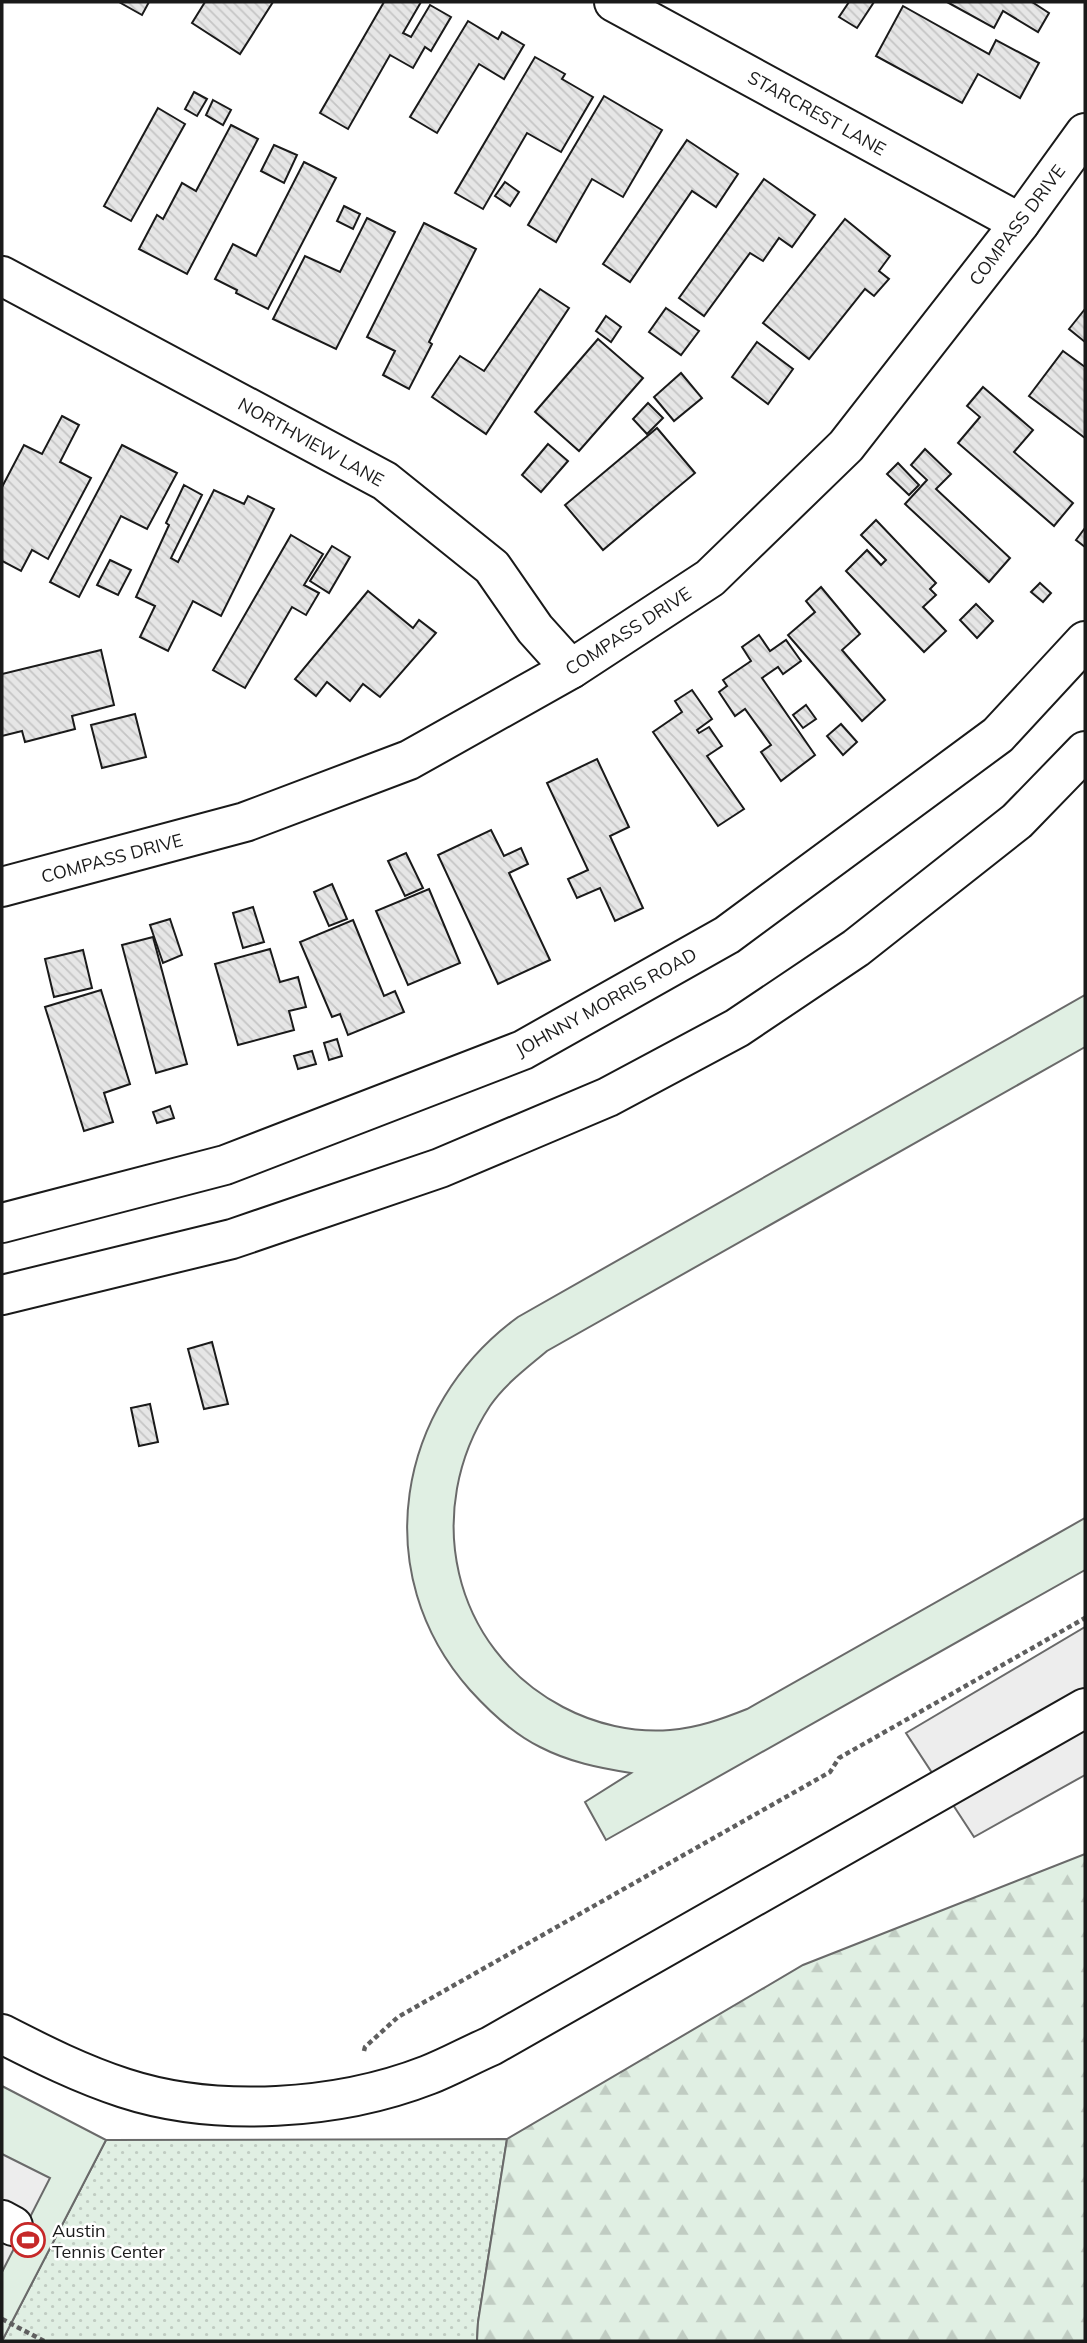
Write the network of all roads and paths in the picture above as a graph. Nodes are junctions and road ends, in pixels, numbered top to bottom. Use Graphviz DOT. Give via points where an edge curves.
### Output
graph roads {
  1 [pos="614,2"];
  2 [pos="1085,133"];
  3 [pos="1020,223"];
  4 [pos="2,276"];
  5 [pos="1085,641"];
  6 [pos="571,669"];
  7 [pos="1085,751"];
  8 [pos="2,887"];
  9 [pos="2,1223"];
  10 [pos="2,1295"];
  11 [pos="1085,1618"];
  12 [pos="1085,1708"];
  13 [pos="2,2034"];
  14 [pos="363,2055"];
  15 [pos="2,2319"];
  16 [pos="44,2341"];
  1 -- 3 [label="street, STARCREST LANE"];
  2 -- 3 [label="street, COMPASS DRIVE"];
  3 -- 6 [label="street, COMPASS DRIVE" via="846,446 710,578"];
  4 -- 6 [label="street, NORTHVIEW LANE" via="385,481 492,567 535,629"];
  5 -- 9 [label="street, JOHNNY MORRIS ROAD" via="998,735 737,927 523,1051 225,1165"];
  6 -- 8 [label="street, COMPASS DRIVE" via="409,760 245,822"];
  7 -- 10 [label="street" via="1017,821 856,948 737,1028 608,1097 440,1168 232,1238"];
  11 -- 14 [label="path" via="839,1758 830,1772 398,2017 365,2047"];
  12 -- 13 [label="street" via="491,2046 426,2076 354,2096 288,2105 194,2104 124,2088 52,2060"];
  15 -- 16 [label="path"];
}
